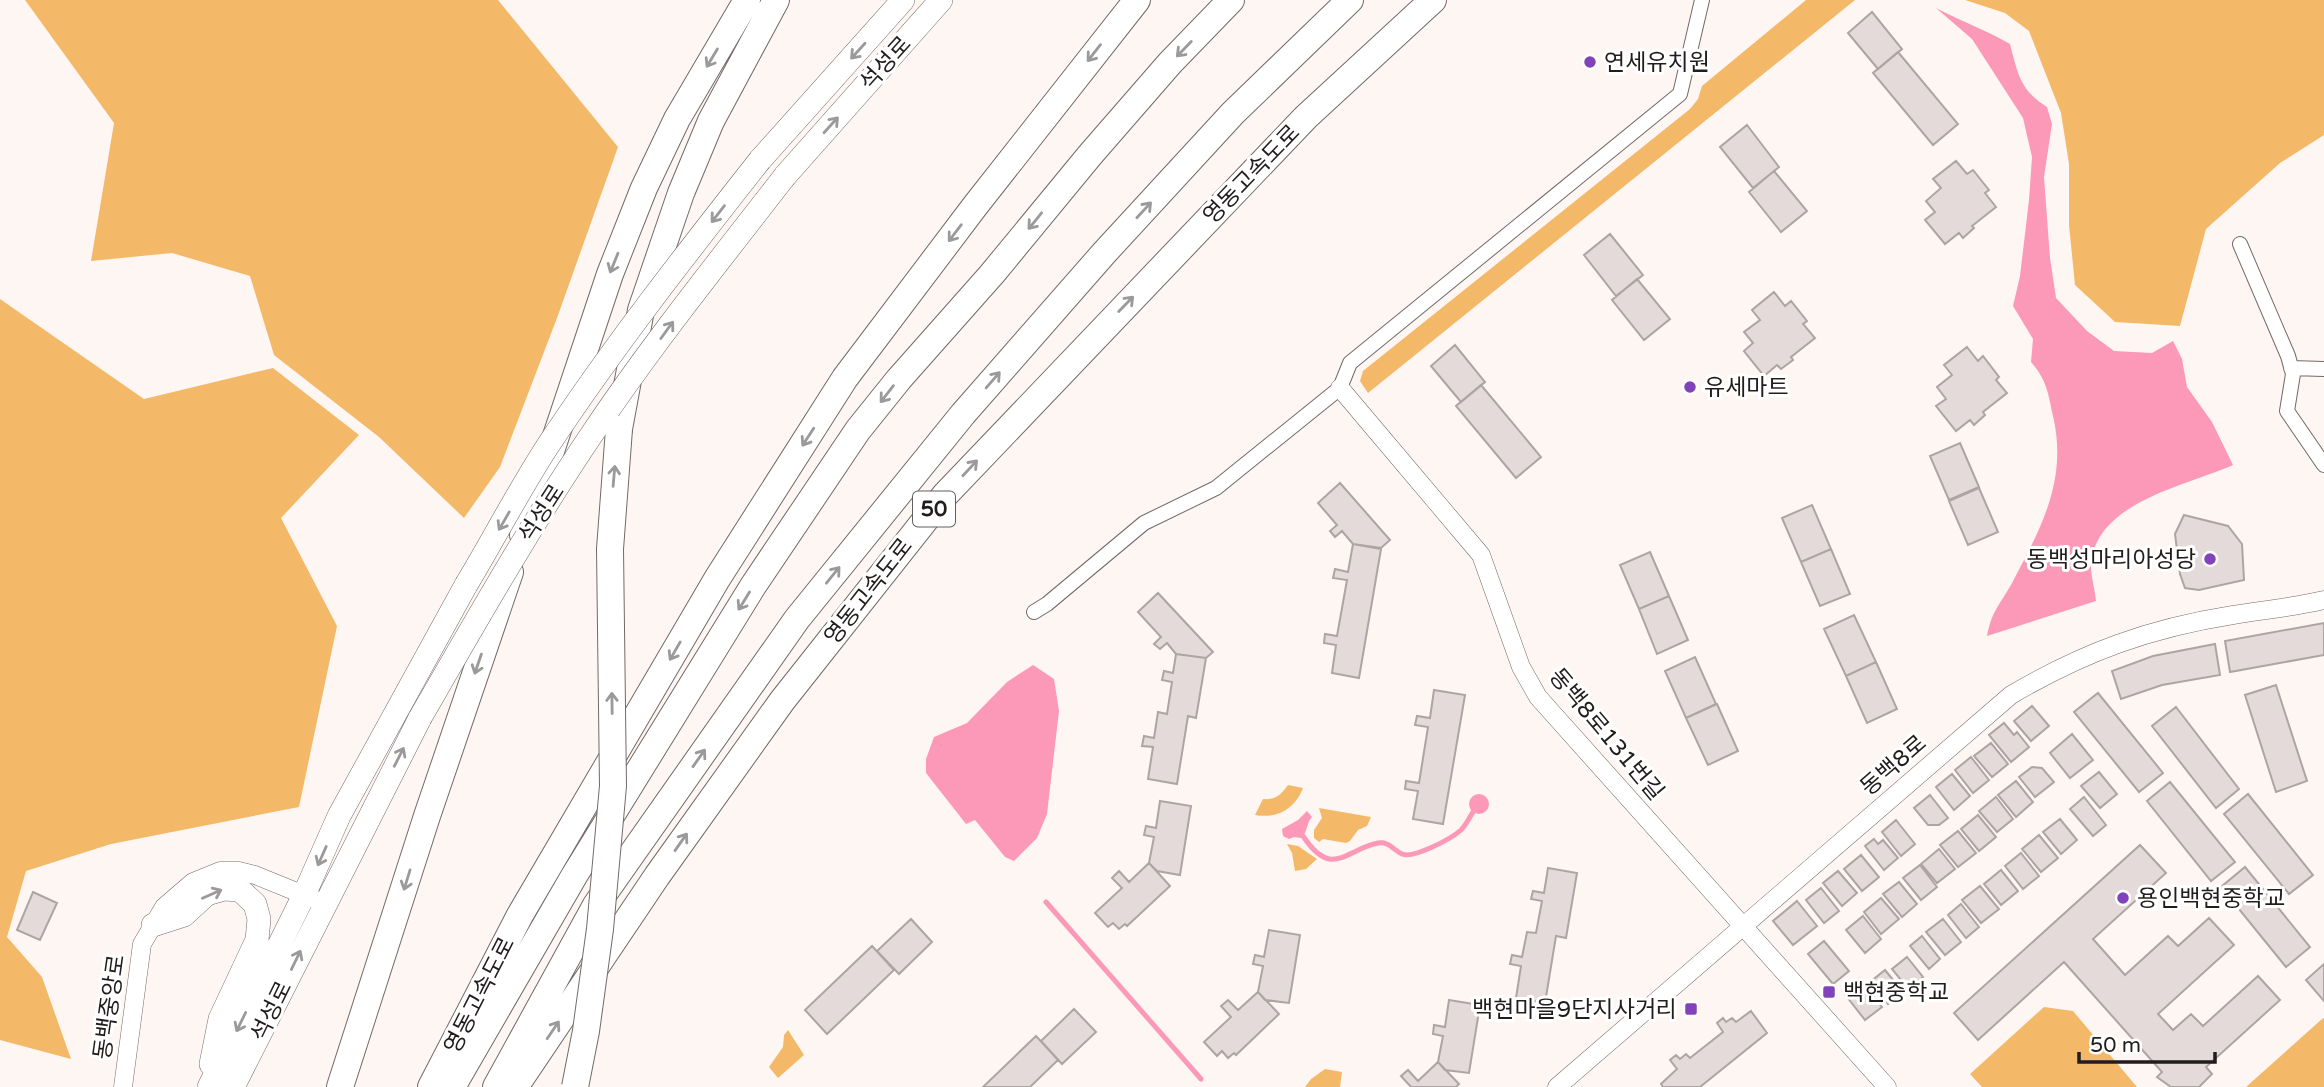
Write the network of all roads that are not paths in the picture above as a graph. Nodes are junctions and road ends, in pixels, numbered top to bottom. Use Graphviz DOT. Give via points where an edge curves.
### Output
graph roads {
  1 [pos="747,0"];
  2 [pos="776,0"];
  3 [pos="903,0"];
  4 [pos="941,0"];
  5 [pos="1137,0"];
  6 [pos="1231,0"];
  7 [pos="1350,0"];
  8 [pos="1433,0"];
  9 [pos="1702,0"];
  10 [pos="2240,244"];
  11 [pos="2291,368"];
  12 [pos="2324,369"];
  13 [pos="1340,388"];
  14 [pos="2324,465"];
  15 [pos="2324,600"];
  16 [pos="1034,612"];
  17 [pos="314,900"];
  18 [pos="153,925"];
  19 [pos="1742,927"];
  20 [pos="123,1087"];
  21 [pos="208,1087"];
  22 [pos="233,1087"];
  23 [pos="340,1087"];
  24 [pos="431,1087"];
  25 [pos="452,1087"];
  26 [pos="496,1087"];
  27 [pos="515,1087"];
  28 [pos="575,1087"];
  29 [pos="1557,1087"];
  30 [pos="1887,1087"];
  1 -- 23 [label="highway, one-way" via="677,119 610,274"];
  28 -- 2 [label="highway, one-way, bridge" via="600,929 612,786 610,549 619,429 641,310 711,121"];
  3 -- 17 [label="highway, one-way, bridge" via="760,160 661,285 546,449 339,816"];
  17 -- 4 [label="highway, 석성로, one-way, bridge" via="514,556 595,430 785,176"];
  5 -- 24 [label="highway, 영동고속도로, one-way" via="845,378 717,579 520,915"];
  6 -- 25 [label="highway, 영동고속도로, one-way" via="1090,155 858,430 753,586 574,876"];
  26 -- 7 [label="highway, 영동고속도로 / 50, one-way" via="596,905 797,619 963,414 1105,251 1233,113"];
  27 -- 8 [label="highway, 영동고속도로 / 50, one-way" via="782,701 945,495 1306,117"];
  9 -- 13 [label="street" via="1681,94 1350,363"];
  10 -- 11 [label="street"];
  11 -- 12 [label="street"];
  11 -- 14 [label="street" via="2287,411"];
  13 -- 16 [label="street" via="1216,488 1144,523"];
  13 -- 19 [label="street, 동백8로131번길" via="1481,555 1521,667 1538,696"];
  15 -- 19 [label="street, 동백8로" via="2163,629 2110,645 2046,675 1992,710"];
  17 -- 18 [label="street, 동백중앙로" via="239,871 220,871 193,882 164,908"];
  17 -- 21 [label="highway, one-way"];
  22 -- 17 [label="highway, 석성로, one-way"];
  18 -- 20 [label="street, 동백중앙로" via="142,944"];
  18 -- 21 [label="highway, one-way" via="184,915 207,894 224,889 240,890 255,904 257,940 220,1019"];
  19 -- 29 [label="street, 동백8로"];
  19 -- 30 [label="street, 동백8로131번길"];
}
